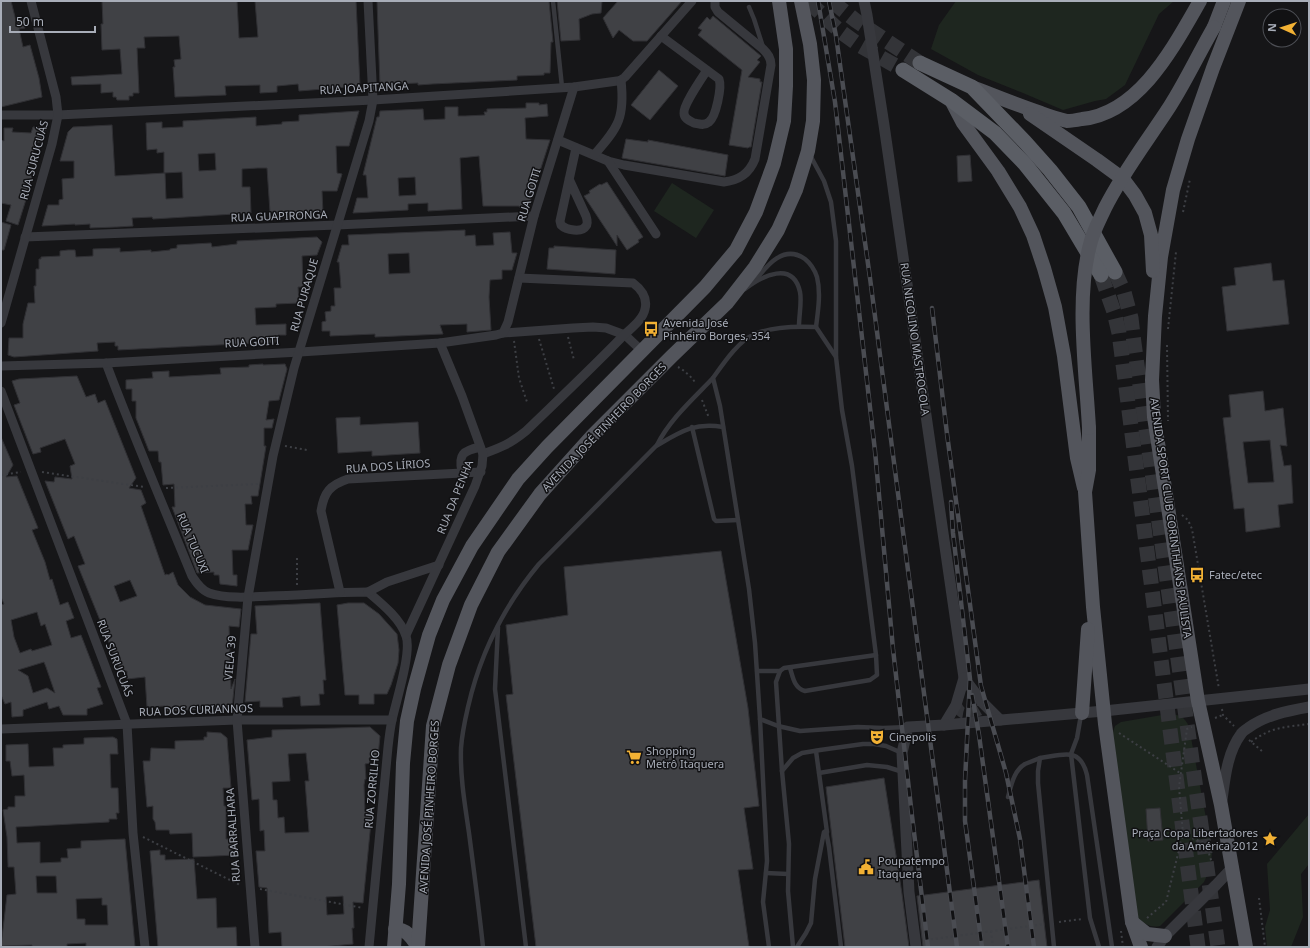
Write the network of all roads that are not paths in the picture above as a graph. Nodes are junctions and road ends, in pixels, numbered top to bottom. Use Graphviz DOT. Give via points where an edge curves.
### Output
graph roads {
  1 [pos="31,1"];
  2 [pos="368,1"];
  3 [pos="553,1"];
  4 [pos="692,1"];
  5 [pos="715,1"];
  6 [pos="778,1"];
  7 [pos="801,1"];
  8 [pos="864,1"];
  9 [pos="1200,1"];
  10 [pos="1224,1"];
  11 [pos="1239,1"];
  12 [pos="749,8"];
  13 [pos="661,36"];
  14 [pos="763,49"];
  15 [pos="920,63"];
  16 [pos="707,70"];
  17 [pos="903,70"];
  18 [pos="622,80"];
  19 [pos="562,87"];
  20 [pos="574,87"];
  21 [pos="972,87"];
  22 [pos="373,100"];
  23 [pos="951,100"];
  24 [pos="1017,105"];
  25 [pos="1,115"];
  26 [pos="58,115"];
  27 [pos="558,140"];
  28 [pos="576,148"];
  29 [pos="808,151"];
  30 [pos="594,154"];
  31 [pos="608,161"];
  32 [pos="569,179"];
  33 [pos="534,216"];
  34 [pos="337,225"];
  35 [pos="656,234"];
  36 [pos="25,237"];
  37 [pos="1115,272"];
  38 [pos="1100,275"];
  39 [pos="520,278"];
  40 [pos="755,281"];
  41 [pos="727,303"];
  42 [pos="1155,316"];
  43 [pos="1,323"];
  44 [pos="799,326"];
  45 [pos="816,327"];
  46 [pos="507,332"];
  47 [pos="625,335"];
  48 [pos="440,342"];
  49 [pos="642,351"];
  50 [pos="300,352"];
  51 [pos="836,357"];
  52 [pos="106,363"];
  53 [pos="1,366"];
  54 [pos="713,378"];
  55 [pos="1,391"];
  56 [pos="692,427"];
  57 [pos="723,427"];
  58 [pos="656,446"];
  59 [pos="482,450"];
  60 [pos="462,472"];
  61 [pos="480,472"];
  62 [pos="1085,492"];
  63 [pos="738,520"];
  64 [pos="439,565"];
  65 [pos="340,592"];
  66 [pos="368,592"];
  67 [pos="248,597"];
  68 [pos="1093,607"];
  69 [pos="498,625"];
  70 [pos="406,635"];
  71 [pos="876,655"];
  72 [pos="790,668"];
  73 [pos="757,671"];
  74 [pos="780,671"];
  75 [pos="964,678"];
  76 [pos="1309,690"];
  77 [pos="1198,701"];
  78 [pos="1309,707"];
  79 [pos="1082,713"];
  80 [pos="1105,717"];
  81 [pos="760,719"];
  82 [pos="237,720"];
  83 [pos="392,720"];
  84 [pos="1000,720"];
  85 [pos="127,724"];
  86 [pos="944,725"];
  87 [pos="778,726"];
  88 [pos="908,727"];
  89 [pos="1,729"];
  90 [pos="816,751"];
  91 [pos="902,753"];
  92 [pos="1071,754"];
  93 [pos="1040,758"];
  94 [pos="782,771"];
  95 [pos="903,772"];
  96 [pos="819,773"];
  97 [pos="1008,797"];
  98 [pos="1221,804"];
  99 [pos="827,832"];
  100 [pos="1232,867"];
  101 [pos="766,873"];
  102 [pos="788,874"];
  103 [pos="399,884"];
  104 [pos="421,902"];
  105 [pos="1130,927"];
  106 [pos="395,929"];
  107 [pos="1161,942"];
  108 [pos="916,944"];
  109 [pos="144,947"];
  110 [pos="255,947"];
  111 [pos="369,947"];
  112 [pos="394,947"];
  113 [pos="418,947"];
  114 [pos="483,947"];
  115 [pos="526,947"];
  116 [pos="769,947"];
  117 [pos="793,947"];
  118 [pos="797,947"];
  119 [pos="841,947"];
  120 [pos="1054,947"];
  121 [pos="1099,947"];
  122 [pos="1112,947"];
  123 [pos="1141,947"];
  124 [pos="1246,947"];
  1 -- 26 [label="street, RUA SURUCUÁS" via="48,63"];
  2 -- 22 [label="street, RUA PURAQUE"];
  3 -- 19 [label="lane"];
  4 -- 13 [label="street"];
  5 -- 14 [label="street" via="715,7 724,18"];
  6 -- 49 [label="main road" via="786,49 784,121 774,163 756,212 736,250 705,287"];
  7 -- 29 [label="main road, AVENIDA JOSÉ PINHEIRO BORGES" via="814,80 813,122"];
  8 -- 75 [label="street, RUA NICOLINO MASTROCOLA"];
  9 -- 24 [label="main road" via="1157,71 1133,96 1113,109 1092,118 1068,121"];
  10 -- 62 [label="main road, bridge" via="1214,27 1171,104 1112,195 1091,241 1084,285 1083,328 1090,428 1089,470"];
  11 -- 42 [label="main road, AVENIDA SPORT CLUB CORINTHIANS PAULISTA" via="1188,139 1173,190 1161,257"];
  12 -- 14 [label="lane"];
  13 -- 16 [label="street"];
  13 -- 18 [label="street"];
  14 -- 31 [label="street" via="769,56 771,65 755,159 747,173 724,182"];
  15 -- 21 [label="highway"];
  16 -- 16 [label="street" via="683,112 689,121 703,125 714,117 721,87 719,78"];
  17 -- 23 [label="highway"];
  18 -- 20 [label="street, RUA JOAPITANGA"];
  18 -- 30 [label="street" via="621,115 616,127"];
  19 -- 20 [label="street, RUA JOAPITANGA"];
  19 -- 22 [label="street, RUA JOAPITANGA"];
  20 -- 27 [label="street, RUA GOITI"];
  21 -- 24 [label="main road"];
  21 -- 37 [label="highway" via="1025,142 1079,207"];
  22 -- 26 [label="street, RUA JOAPITANGA"];
  22 -- 34 [label="street, RUA PURAQUE"];
  23 -- 38 [label="highway" via="995,133 1025,164 1064,213"];
  23 -- 62 [label="main road" via="963,123 998,171 1020,207 1033,235 1055,307 1077,458"];
  24 -- 42 [label="main road" via="1123,179 1135,195 1145,213 1151,235"];
  25 -- 26 [label="street, RUA JOAPITANGA"];
  26 -- 36 [label="street, RUA SURUCUÁS"];
  27 -- 28 [label="street"];
  27 -- 33 [label="street, RUA GOITI"];
  28 -- 30 [label="street"];
  28 -- 32 [label="street"];
  29 -- 41 [label="main road, AVENIDA JOSÉ PINHEIRO BORGES" via="796,190 778,230 755,267"];
  29 -- 51 [label="lane" via="824,181 831,202 836,241"];
  30 -- 31 [label="street"];
  31 -- 35 [label="street"];
  32 -- 32 [label="street" via="561,225 568,230 582,229 586,226 586,216"];
  33 -- 34 [label="street, RUA GUAPIRONGA"];
  33 -- 39 [label="street, RUA GOITI"];
  34 -- 36 [label="street, RUA GUAPIRONGA"];
  34 -- 50 [label="street, RUA PURAQUE"];
  36 -- 43 [label="street, RUA SURUCUÁS"];
  39 -- 46 [label="street, RUA GOITI"];
  39 -- 47 [label="street" via="633,283 642,292 645,309 640,319"];
  40 -- 41 [label="lane"];
  40 -- 44 [label="lane" via="774,273 790,275 796,281 800,292"];
  40 -- 45 [label="lane" via="766,267 785,254 798,254 809,262 817,276 819,289"];
  41 -- 104 [label="main road, AVENIDA JOSÉ PINHEIRO BORGES" via="593,435 540,494 498,552 474,599 449,665 433,726"];
  42 -- 77 [label="main road, AVENIDA SPORT CLUB CORINTHIANS PAULISTA" via="1152,380 1154,417"];
  44 -- 45 [label="lane"];
  44 -- 54 [label="lane" via="754,334 741,343"];
  45 -- 51 [label="lane"];
  46 -- 47 [label="street" via="593,327 606,328"];
  46 -- 48 [label="street, RUA GOITI"];
  47 -- 49 [label="street"];
  47 -- 59 [label="street" via="526,431 501,448"];
  48 -- 50 [label="street, RUA GOITI"];
  48 -- 59 [label="street, RUA DA PENHA"];
  49 -- 103 [label="main road" via="518,479 472,546 443,600 429,635 407,721"];
  50 -- 52 [label="street, RUA GOITI"];
  50 -- 67 [label="street, RUA PURAQUE" via="267,484"];
  51 -- 71 [label="lane"];
  52 -- 53 [label="street, RUA GOITI"];
  52 -- 67 [label="street, RUA TUCUXI" via="192,576 199,586 212,594"];
  54 -- 57 [label="lane"];
  54 -- 58 [label="lane" via="670,424"];
  55 -- 85 [label="street, RUA SURUCUÁS"];
  56 -- 57 [label="lane"];
  56 -- 58 [label="lane"];
  56 -- 63 [label="lane" via="714,518 719,522"];
  57 -- 63 [label="lane"];
  58 -- 69 [label="lane" via="539,564"];
  59 -- 60 [label="street" via="466,451 461,455"];
  59 -- 61 [label="street, RUA DA PENHA"];
  60 -- 61 [label="street, RUA DOS LÍRIOS"];
  60 -- 65 [label="street, RUA DOS LÍRIOS" via="348,479 339,482 328,491 323,499 321,511"];
  61 -- 64 [label="street, RUA DA PENHA"];
  62 -- 68 [label="main road"];
  63 -- 73 [label="lane"];
  64 -- 66 [label="street" via="387,582"];
  64 -- 70 [label="street, RUA DA PENHA"];
  65 -- 66 [label="street, RUA TUCUXI"];
  65 -- 67 [label="street, RUA TUCUXI"];
  66 -- 70 [label="street" via="386,608"];
  67 -- 82 [label="street, VIELA 39"];
  68 -- 79 [label="main road" via="1088,630"];
  68 -- 80 [label="main road"];
  69 -- 114 [label="lane" via="481,661 471,692 461,749"];
  69 -- 115 [label="lane" via="495,689"];
  70 -- 83 [label="street, RUA ZORRILHO" via="407,655"];
  71 -- 72 [label="lane"];
  71 -- 72 [label="lane" via="877,675 870,680 805,691 796,685"];
  72 -- 74 [label="lane"];
  73 -- 74 [label="lane"];
  73 -- 81 [label="lane"];
  74 -- 87 [label="lane" via="776,682"];
  75 -- 84 [label="street, RUA NICOLINO MASTROCOLA"];
  75 -- 86 [label="street, RUA NICOLINO MASTROCOLA" via="956,705"];
  76 -- 77 [label="street"];
  77 -- 80 [label="street"];
  77 -- 98 [label="main road, AVENIDA SPORT CLUB CORINTHIANS PAULISTA"];
  78 -- 98 [label="street" via="1269,716 1241,733 1226,771"];
  79 -- 80 [label="street"];
  79 -- 84 [label="street"];
  79 -- 92 [label="lane"];
  80 -- 105 [label="main road"];
  81 -- 87 [label="lane"];
  81 -- 101 [label="lane"];
  82 -- 83 [label="street, RUA DOS CURIANNOS"];
  82 -- 85 [label="street, RUA DOS CURIANNOS"];
  82 -- 110 [label="street, RUA BARRALHARA"];
  83 -- 111 [label="street, RUA ZORRILHO"];
  84 -- 86 [label="street"];
  85 -- 89 [label="street, RUA DOS CURIANNOS"];
  85 -- 109 [label="street, RUA SURUCUÁS" via="133,832"];
  86 -- 88 [label="street"];
  87 -- 88 [label="lane" via="800,731"];
  87 -- 94 [label="lane"];
  88 -- 91 [label="street"];
  90 -- 91 [label="lane" via="874,744"];
  90 -- 94 [label="lane" via="802,753 793,758"];
  90 -- 96 [label="lane"];
  91 -- 95 [label="street"];
  92 -- 93 [label="lane"];
  92 -- 121 [label="lane" via="1090,918"];
  92 -- 122 [label="lane" via="1080,759 1087,775"];
  93 -- 97 [label="lane" via="1024,764 1018,770"];
  93 -- 120 [label="lane" via="1038,782"];
  94 -- 102 [label="lane" via="789,844"];
  95 -- 96 [label="lane" via="867,765"];
  95 -- 108 [label="street" via="909,892"];
  96 -- 99 [label="lane"];
  98 -- 100 [label="main road, AVENIDA SPORT CLUB CORINTHIANS PAULISTA"];
  99 -- 118 [label="lane" via="824,832 815,879 810,923"];
  99 -- 119 [label="lane"];
  100 -- 107 [label="street"];
  100 -- 124 [label="main road, AVENIDA SPORT CLUB CORINTHIANS PAULISTA"];
  101 -- 102 [label="lane"];
  101 -- 116 [label="lane" via="763,902"];
  102 -- 117 [label="lane"];
  103 -- 104 [label="main road" via="408,896"];
  103 -- 106 [label="main road"];
  104 -- 113 [label="main road, AVENIDA JOSÉ PINHEIRO BORGES"];
  105 -- 107 [label="main road"];
  105 -- 123 [label="main road"];
  106 -- 112 [label="main road"];
  106 -- 113 [label="main road" via="409,934"];
}
